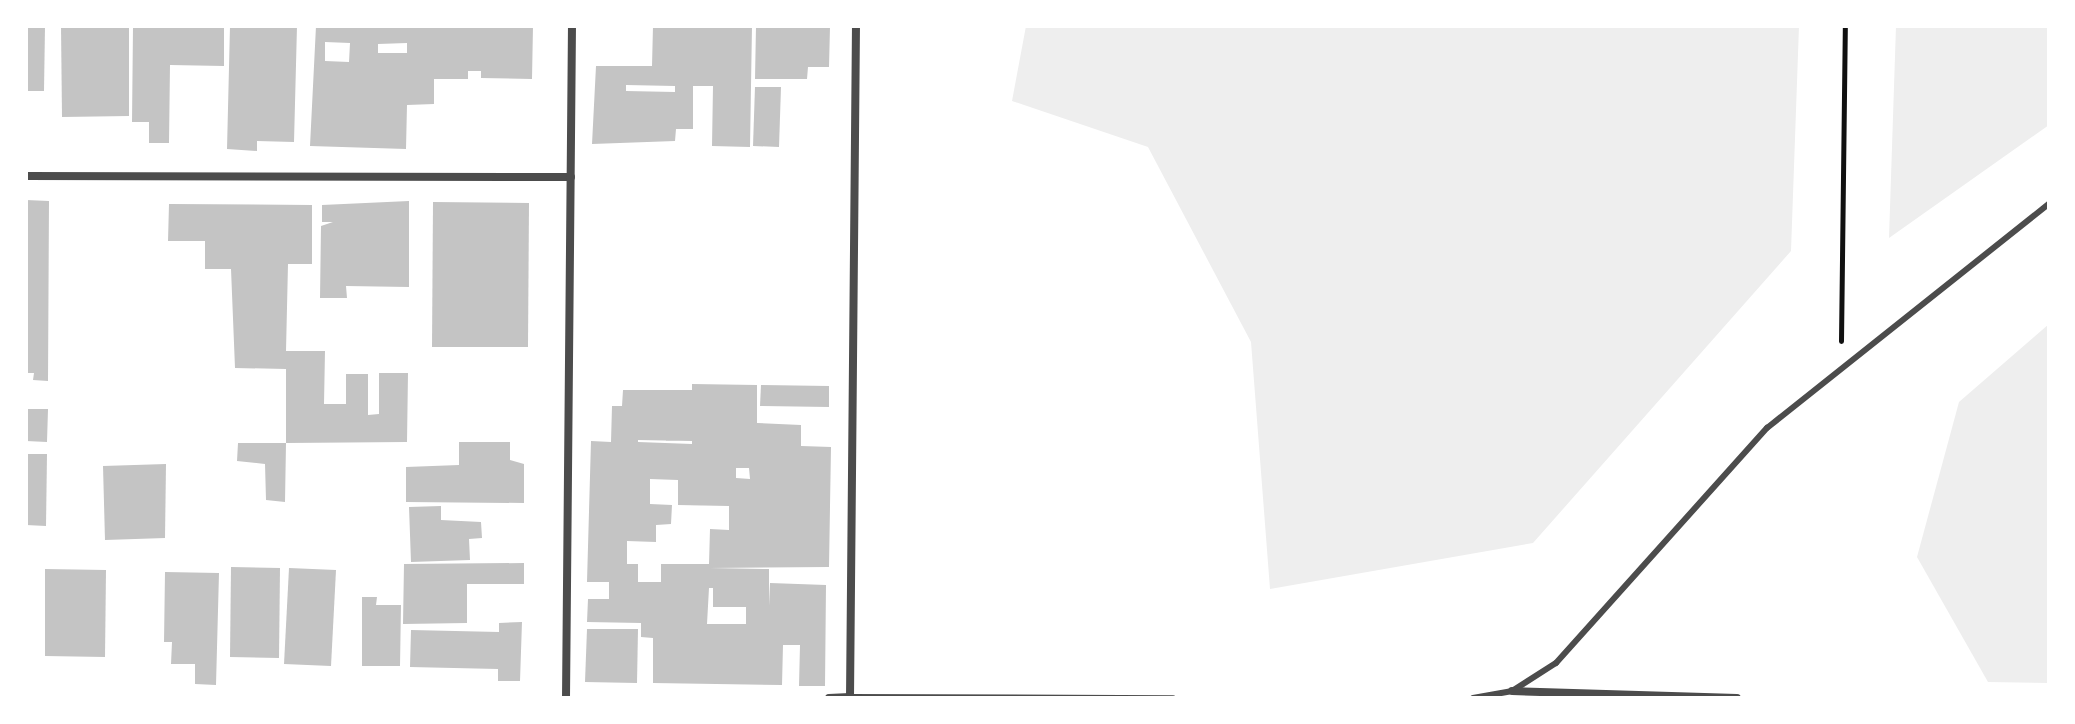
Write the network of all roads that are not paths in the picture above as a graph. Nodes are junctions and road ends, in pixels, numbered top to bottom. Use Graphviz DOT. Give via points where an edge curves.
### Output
graph roads {
  1 [pos="572,26"];
  2 [pos="856,26"];
  3 [pos="26,176"];
  4 [pos="571,177"];
  5 [pos="2049,204"];
  6 [pos="1512,691"];
  7 [pos="850,697"];
  8 [pos="566,698"];
  9 [pos="829,698"];
  10 [pos="1173,698"];
  11 [pos="1473,698"];
  12 [pos="1737,698"];
  1 -- 4 [label="street"];
  2 -- 7 [label="street"];
  3 -- 4 [label="street"];
  4 -- 8 [label="street"];
  5 -- 6 [label="lane" via="1767,428 1556,663"];
  6 -- 11 [label="lane"];
  6 -- 12 [label="street"];
  7 -- 9 [label="street"];
  7 -- 10 [label="lane"];
}
